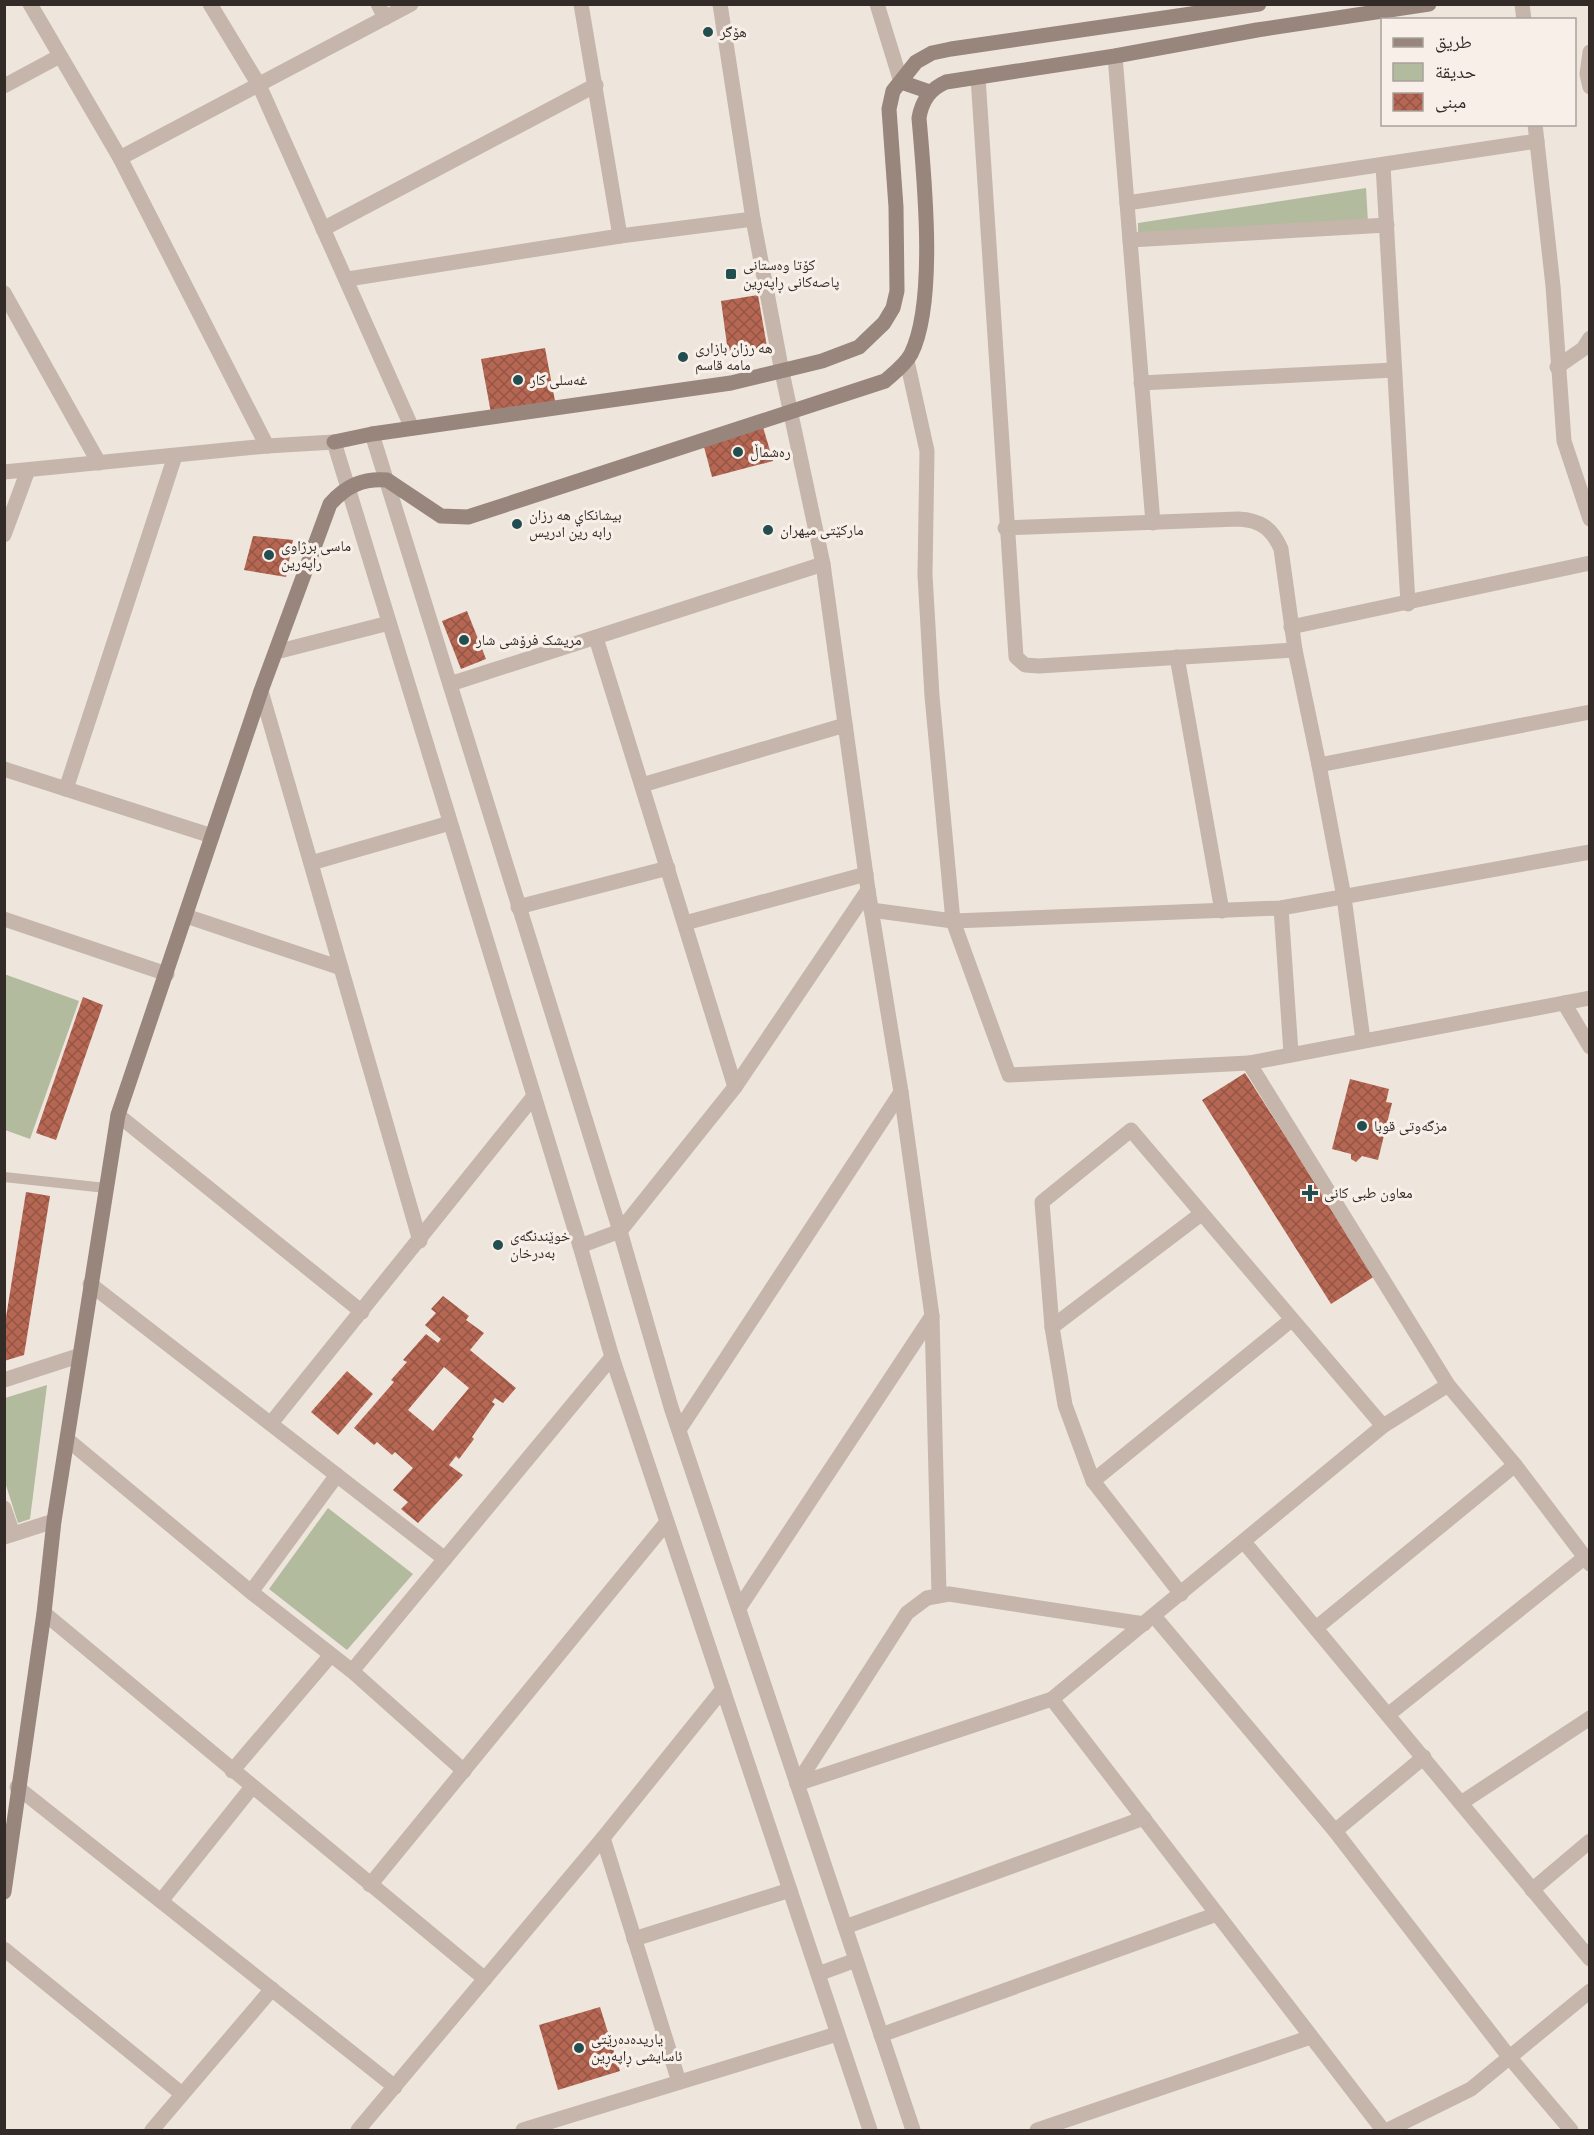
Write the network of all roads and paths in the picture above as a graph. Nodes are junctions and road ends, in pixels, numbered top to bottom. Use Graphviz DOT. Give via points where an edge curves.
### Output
graph roads {
  1 [pos="30,4"];
  2 [pos="210,4"];
  3 [pos="411,4"];
  4 [pos="581,4"];
  5 [pos="720,4"];
  6 [pos="1259,4"];
  7 [pos="1429,4"];
  8 [pos="876,5"];
  9 [pos="381,11"];
  10 [pos="1590,52"];
  11 [pos="1115,56"];
  12 [pos="58,57"];
  13 [pos="978,77"];
  14 [pos="901,82"];
  15 [pos="259,85"];
  16 [pos="596,85"];
  17 [pos="4,86"];
  18 [pos="1590,87"];
  19 [pos="930,92"];
  20 [pos="1535,126"];
  21 [pos="1537,141"];
  22 [pos="120,158"];
  23 [pos="1383,165"];
  24 [pos="1127,202"];
  25 [pos="753,219"];
  26 [pos="1387,225"];
  27 [pos="323,229"];
  28 [pos="620,236"];
  29 [pos="1130,240"];
  30 [pos="348,279"];
  31 [pos="4,293"];
  32 [pos="9,309"];
  33 [pos="1588,346"];
  34 [pos="907,361"];
  35 [pos="1557,367"];
  36 [pos="1394,370"];
  37 [pos="782,372"];
  38 [pos="1141,383"];
  39 [pos="792,411"];
  40 [pos="412,428"];
  41 [pos="372,434"];
  42 [pos="334,442"];
  43 [pos="267,446"];
  44 [pos="175,456"];
  45 [pos="99,463"];
  46 [pos="28,470"];
  47 [pos="4,472"];
  48 [pos="387,480"];
  49 [pos="347,487"];
  50 [pos="1590,519"];
  51 [pos="1153,523"];
  52 [pos="1005,528"];
  53 [pos="4,536"];
  54 [pos="1590,563"];
  55 [pos="824,564"];
  56 [pos="1408,604"];
  57 [pos="389,623"];
  58 [pos="1291,627"];
  59 [pos="596,638"];
  60 [pos="1295,650"];
  61 [pos="276,652"];
  62 [pos="1177,657"];
  63 [pos="450,684"];
  64 [pos="261,691"];
  65 [pos="1590,712"];
  66 [pos="845,726"];
  67 [pos="1319,765"];
  68 [pos="4,769"];
  69 [pos="642,785"];
  70 [pos="66,789"];
  71 [pos="450,823"];
  72 [pos="212,836"];
  73 [pos="1590,852"];
  74 [pos="311,863"];
  75 [pos="668,868"];
  76 [pos="867,882"];
  77 [pos="1344,897"];
  78 [pos="518,907"];
  79 [pos="1281,908"];
  80 [pos="871,910"];
  81 [pos="1222,911"];
  82 [pos="186,916"];
  83 [pos="4,919"];
  84 [pos="953,921"];
  85 [pos="685,923"];
  86 [pos="341,968"];
  87 [pos="167,974"];
  88 [pos="1590,998"];
  89 [pos="1563,1003"];
  90 [pos="1364,1040"];
  91 [pos="1590,1047"];
  92 [pos="1291,1053"];
  93 [pos="1249,1063"];
  94 [pos="735,1087"];
  95 [pos="901,1092"];
  96 [pos="534,1096"];
  97 [pos="118,1115"];
  98 [pos="4,1176"];
  99 [pos="106,1188"];
  100 [pos="1202,1214"];
  101 [pos="620,1231"];
  102 [pos="420,1241"];
  103 [pos="580,1246"];
  104 [pos="90,1284"];
  105 [pos="362,1312"];
  106 [pos="932,1316"];
  107 [pos="1290,1321"];
  108 [pos="1052,1327"];
  109 [pos="78,1356"];
  110 [pos="612,1357"];
  111 [pos="4,1380"];
  112 [pos="1448,1385"];
  113 [pos="272,1422"];
  114 [pos="1383,1426"];
  115 [pos="679,1430"];
  116 [pos="68,1440"];
  117 [pos="1515,1465"];
  118 [pos="337,1475"];
  119 [pos="1093,1481"];
  120 [pos="4,1508"];
  121 [pos="54,1521"];
  122 [pos="667,1522"];
  123 [pos="9,1536"];
  124 [pos="1244,1542"];
  125 [pos="445,1559"];
  126 [pos="1587,1561"];
  127 [pos="251,1592"];
  128 [pos="939,1594"];
  129 [pos="1181,1594"];
  130 [pos="739,1608"];
  131 [pos="44,1613"];
  132 [pos="1149,1620"];
  133 [pos="1316,1628"];
  134 [pos="331,1655"];
  135 [pos="352,1671"];
  136 [pos="723,1689"];
  137 [pos="1052,1699"];
  138 [pos="1389,1714"];
  139 [pos="1590,1718"];
  140 [pos="1424,1757"];
  141 [pos="232,1771"];
  142 [pos="464,1771"];
  143 [pos="797,1784"];
  144 [pos="17,1787"];
  145 [pos="252,1787"];
  146 [pos="1461,1803"];
  147 [pos="1144,1818"];
  148 [pos="9,1831"];
  149 [pos="1335,1831"];
  150 [pos="603,1838"];
  151 [pos="1590,1841"];
  152 [pos="370,1885"];
  153 [pos="790,1890"];
  154 [pos="1532,1890"];
  155 [pos="4,1892"];
  156 [pos="161,1901"];
  157 [pos="1217,1914"];
  158 [pos="845,1927"];
  159 [pos="634,1939"];
  160 [pos="4,1949"];
  161 [pos="1590,1959"];
  162 [pos="856,1960"];
  163 [pos="818,1974"];
  164 [pos="485,1979"];
  165 [pos="272,1989"];
  166 [pos="1590,1991"];
  167 [pos="837,2034"];
  168 [pos="881,2035"];
  169 [pos="1311,2037"];
  170 [pos="1510,2058"];
  171 [pos="679,2082"];
  172 [pos="395,2087"];
  173 [pos="182,2094"];
  174 [pos="152,2130"];
  175 [pos="358,2130"];
  176 [pos="523,2130"];
  177 [pos="870,2130"];
  178 [pos="913,2130"];
  179 [pos="1037,2130"];
  180 [pos="1386,2130"];
  181 [pos="1571,2130"];
  1 -- 12 [label="street"];
  2 -- 15 [label="street"];
  3 -- 9 [label="street"];
  4 -- 16 [label="street"];
  5 -- 25 [label="street"];
  6 -- 14 [label="main road" via="932,53 916,62"];
  7 -- 11 [label="main road"];
  8 -- 14 [label="street"];
  9 -- 15 [label="street"];
  10 -- 18 [label="street"];
  11 -- 13 [label="main road"];
  11 -- 24 [label="street"];
  12 -- 17 [label="street"];
  12 -- 22 [label="street"];
  13 -- 19 [label="main road" via="946,82"];
  13 -- 52 [label="street"];
  14 -- 19 [label="main road"];
  14 -- 37 [label="main road" via="893,91 889,110 898,275 893,308 879,329 859,347"];
  15 -- 22 [label="street"];
  15 -- 27 [label="street"];
  16 -- 27 [label="street"];
  16 -- 28 [label="street"];
  19 -- 34 [label="main road" via="919,118 926,216 922,307 919,331"];
  20 -- 21 [label="street"];
  21 -- 23 [label="street"];
  21 -- 35 [label="street" via="1553,286"];
  22 -- 43 [label="street"];
  23 -- 24 [label="street"];
  23 -- 26 [label="street"];
  24 -- 29 [label="street"];
  25 -- 28 [label="street"];
  25 -- 37 [label="street"];
  26 -- 29 [label="street"];
  26 -- 36 [label="street"];
  27 -- 30 [label="street"];
  28 -- 30 [label="street"];
  29 -- 38 [label="street"];
  30 -- 40 [label="street"];
  31 -- 32 [label="street"];
  32 -- 45 [label="street"];
  33 -- 35 [label="street"];
  34 -- 39 [label="main road" via="885,381"];
  34 -- 84 [label="street" via="927,451 925,575"];
  35 -- 50 [label="street" via="1564,441"];
  36 -- 38 [label="street"];
  36 -- 56 [label="street"];
  37 -- 39 [label="street"];
  37 -- 40 [label="main road" via="731,383"];
  38 -- 51 [label="street"];
  39 -- 48 [label="main road" via="468,517 441,516"];
  39 -- 55 [label="street"];
  40 -- 41 [label="main road"];
  41 -- 42 [label="main road"];
  41 -- 48 [label="street"];
  42 -- 43 [label="street"];
  42 -- 49 [label="street"];
  43 -- 44 [label="street"];
  44 -- 45 [label="street"];
  44 -- 70 [label="street"];
  45 -- 46 [label="street"];
  46 -- 47 [label="street"];
  46 -- 53 [label="street"];
  48 -- 49 [label="main road" via="366,480"];
  48 -- 63 [label="street"];
  49 -- 57 [label="street"];
  49 -- 61 [label="main road" via="330,504"];
  51 -- 52 [label="street"];
  51 -- 58 [label="street" via="1252,519 1265,525 1281,549"];
  52 -- 62 [label="street" via="1014,652 1021,664"];
  54 -- 56 [label="street"];
  55 -- 59 [label="street"];
  55 -- 66 [label="street"];
  56 -- 58 [label="street"];
  57 -- 61 [label="street"];
  57 -- 71 [label="street"];
  58 -- 60 [label="street"];
  59 -- 63 [label="street"];
  59 -- 69 [label="street"];
  60 -- 62 [label="street"];
  60 -- 67 [label="street"];
  61 -- 64 [label="main road"];
  62 -- 81 [label="street"];
  63 -- 78 [label="street"];
  64 -- 72 [label="main road"];
  64 -- 74 [label="street"];
  65 -- 67 [label="street"];
  66 -- 69 [label="street"];
  66 -- 76 [label="street"];
  67 -- 77 [label="street"];
  68 -- 70 [label="street"];
  69 -- 75 [label="street"];
  70 -- 72 [label="street"];
  71 -- 74 [label="street"];
  71 -- 96 [label="street"];
  72 -- 82 [label="main road"];
  73 -- 77 [label="street"];
  74 -- 86 [label="street"];
  75 -- 78 [label="street"];
  75 -- 85 [label="street"];
  76 -- 80 [label="street"];
  76 -- 85 [label="street"];
  76 -- 94 [label="street"];
  77 -- 79 [label="street"];
  77 -- 90 [label="street"];
  78 -- 101 [label="street"];
  79 -- 81 [label="street"];
  79 -- 92 [label="street"];
  80 -- 84 [label="street"];
  80 -- 95 [label="street"];
  81 -- 84 [label="street"];
  82 -- 86 [label="street"];
  82 -- 87 [label="main road"];
  83 -- 87 [label="street"];
  84 -- 93 [label="street" via="1009,1075"];
  85 -- 94 [label="street"];
  86 -- 102 [label="street"];
  87 -- 97 [label="main road"];
  88 -- 89 [label="street"];
  89 -- 90 [label="street"];
  89 -- 91 [label="street"];
  90 -- 92 [label="street"];
  92 -- 93 [label="street"];
  93 -- 112 [label="street"];
  94 -- 101 [label="street"];
  95 -- 106 [label="street"];
  95 -- 115 [label="street"];
  96 -- 102 [label="street"];
  96 -- 103 [label="street"];
  97 -- 99 [label="main road"];
  97 -- 105 [label="street"];
  98 -- 99 [label="lane"];
  99 -- 104 [label="main road"];
  100 -- 107 [label="street"];
  100 -- 108 [label="street"];
  100 -- 108 [label="street" via="1131,1130 1042,1202"];
  101 -- 103 [label="street"];
  101 -- 115 [label="street"];
  102 -- 105 [label="street"];
  103 -- 110 [label="street"];
  104 -- 109 [label="main road"];
  104 -- 113 [label="street"];
  105 -- 113 [label="street"];
  106 -- 128 [label="street"];
  106 -- 130 [label="street"];
  107 -- 114 [label="street"];
  107 -- 119 [label="street"];
  108 -- 119 [label="street" via="1065,1405"];
  109 -- 111 [label="street"];
  109 -- 116 [label="main road"];
  110 -- 122 [label="street"];
  110 -- 125 [label="street"];
  112 -- 114 [label="street"];
  112 -- 117 [label="street"];
  113 -- 118 [label="street"];
  114 -- 124 [label="street"];
  115 -- 130 [label="street"];
  116 -- 121 [label="main road"];
  116 -- 127 [label="street"];
  117 -- 126 [label="street"];
  117 -- 133 [label="street"];
  118 -- 125 [label="street"];
  118 -- 127 [label="street"];
  119 -- 129 [label="street"];
  120 -- 123 [label="street"];
  121 -- 123 [label="street"];
  121 -- 131 [label="main road"];
  122 -- 136 [label="street"];
  122 -- 142 [label="street"];
  124 -- 129 [label="street"];
  124 -- 133 [label="street"];
  125 -- 135 [label="street"];
  126 -- 138 [label="street"];
  127 -- 134 [label="street"];
  128 -- 132 [label="street"];
  128 -- 143 [label="street" via="916,1604 907,1613"];
  129 -- 132 [label="street"];
  130 -- 143 [label="street"];
  131 -- 141 [label="street"];
  131 -- 144 [label="main road"];
  132 -- 137 [label="street"];
  132 -- 149 [label="street"];
  133 -- 138 [label="street"];
  134 -- 135 [label="street"];
  134 -- 141 [label="street"];
  135 -- 142 [label="street"];
  136 -- 150 [label="street"];
  136 -- 153 [label="street"];
  137 -- 143 [label="street"];
  137 -- 147 [label="street"];
  138 -- 140 [label="street"];
  139 -- 146 [label="street"];
  140 -- 146 [label="street"];
  140 -- 149 [label="street"];
  141 -- 145 [label="street"];
  142 -- 152 [label="street"];
  143 -- 158 [label="street"];
  144 -- 148 [label="main road"];
  144 -- 156 [label="street"];
  145 -- 152 [label="street"];
  145 -- 156 [label="street"];
  146 -- 154 [label="street"];
  147 -- 157 [label="street"];
  147 -- 158 [label="street"];
  148 -- 155 [label="main road"];
  149 -- 170 [label="street"];
  150 -- 159 [label="street"];
  150 -- 164 [label="street"];
  151 -- 154 [label="street"];
  152 -- 164 [label="street"];
  153 -- 159 [label="street"];
  153 -- 163 [label="street"];
  154 -- 161 [label="street"];
  156 -- 165 [label="street"];
  157 -- 168 [label="street"];
  157 -- 169 [label="street"];
  158 -- 162 [label="street"];
  159 -- 171 [label="street"];
  160 -- 173 [label="street"];
  162 -- 163 [label="street"];
  162 -- 168 [label="street"];
  163 -- 167 [label="street"];
  164 -- 172 [label="street"];
  165 -- 172 [label="street"];
  165 -- 173 [label="street"];
  166 -- 170 [label="street"];
  167 -- 171 [label="street"];
  167 -- 177 [label="street"];
  168 -- 178 [label="street"];
  169 -- 179 [label="street"];
  169 -- 180 [label="street"];
  170 -- 180 [label="street" via="1471,2089"];
  170 -- 181 [label="street"];
  171 -- 176 [label="street"];
  172 -- 175 [label="street"];
  173 -- 174 [label="street"];
}
